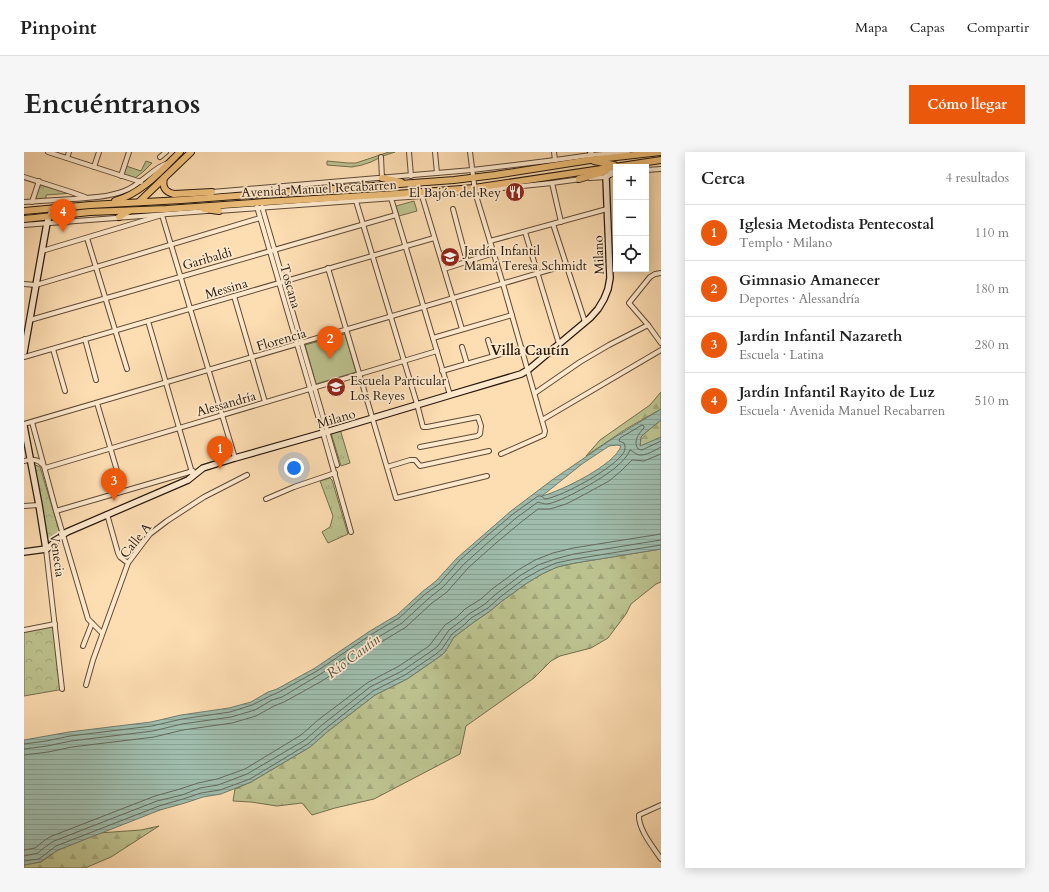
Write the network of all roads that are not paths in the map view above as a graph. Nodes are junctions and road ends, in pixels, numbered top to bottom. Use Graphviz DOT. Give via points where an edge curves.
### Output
graph roads {
  1 [pos="48,152"];
  2 [pos="69,152"];
  3 [pos="98,152"];
  4 [pos="129,152"];
  5 [pos="166,152"];
  6 [pos="180,152"];
  7 [pos="191,152"];
  8 [pos="409,152"];
  9 [pos="435,152"];
  10 [pos="470,152"];
  11 [pos="554,152"];
  12 [pos="628,152"];
  13 [pos="661,152"];
  14 [pos="655,153"];
  15 [pos="591,156"];
  16 [pos="160,157"];
  17 [pos="67,158"];
  18 [pos="381,158"];
  19 [pos="555,160"];
  20 [pos="661,160"];
  21 [pos="168,163"];
  22 [pos="613,164"];
  23 [pos="637,164"];
  24 [pos="94,167"];
  25 [pos="613,168"];
  26 [pos="661,169"];
  27 [pos="472,170"];
  28 [pos="613,170"];
  29 [pos="649,170"];
  30 [pos="613,172"];
  31 [pos="437,173"];
  32 [pos="570,173"];
  33 [pos="495,175"];
  34 [pos="24,176"];
  35 [pos="121,176"];
  36 [pos="411,176"];
  37 [pos="606,177"];
  38 [pos="128,178"];
  39 [pos="164,178"];
  40 [pos="382,178"];
  41 [pos="473,178"];
  42 [pos="579,179"];
  43 [pos="39,181"];
  44 [pos="141,182"];
  45 [pos="409,183"];
  46 [pos="552,183"];
  47 [pos="133,190"];
  48 [pos="475,190"];
  49 [pos="212,192"];
  50 [pos="394,196"];
  51 [pos="422,196"];
  52 [pos="87,198"];
  53 [pos="182,200"];
  54 [pos="356,201"];
  55 [pos="24,202"];
  56 [pos="32,202"];
  57 [pos="139,202"];
  58 [pos="90,205"];
  59 [pos="259,207"];
  60 [pos="54,208"];
  61 [pos="186,208"];
  62 [pos="607,208"];
  63 [pos="453,209"];
  64 [pos="129,210"];
  65 [pos="24,211"];
  66 [pos="219,211"];
  67 [pos="396,214"];
  68 [pos="162,215"];
  69 [pos="119,217"];
  70 [pos="260,218"];
  71 [pos="24,219"];
  72 [pos="48,220"];
  73 [pos="561,222"];
  74 [pos="363,224"];
  75 [pos="554,224"];
  76 [pos="24,225"];
  77 [pos="525,232"];
  78 [pos="87,238"];
  79 [pos="434,238"];
  80 [pos="490,241"];
  81 [pos="171,245"];
  82 [pos="405,246"];
  83 [pos="272,250"];
  84 [pos="42,251"];
  85 [pos="494,253"];
  86 [pos="373,256"];
  87 [pos="467,262"];
  88 [pos="566,265"];
  89 [pos="96,268"];
  90 [pos="328,268"];
  91 [pos="444,269"];
  92 [pos="661,273"];
  93 [pos="538,274"];
  94 [pos="181,276"];
  95 [pos="281,282"];
  96 [pos="24,284"];
  97 [pos="503,284"];
  98 [pos="36,285"];
  99 [pos="234,296"];
  100 [pos="105,298"];
  101 [pos="453,299"];
  102 [pos="424,307"];
  103 [pos="190,309"];
  104 [pos="512,315"];
  105 [pos="391,317"];
  106 [pos="30,320"];
  107 [pos="148,321"];
  108 [pos="24,322"];
  109 [pos="585,322"];
  110 [pos="648,325"];
  111 [pos="462,329"];
  112 [pos="347,330"];
  113 [pos="115,331"];
  114 [pos="433,338"];
  115 [pos="85,339"];
  116 [pos="488,340"];
  117 [pos="661,343"];
  118 [pos="300,344"];
  119 [pos="559,344"];
  120 [pos="462,347"];
  121 [pos="522,348"];
  122 [pos="53,349"];
  123 [pos="661,350"];
  124 [pos="24,352"];
  125 [pos="437,352"];
  126 [pos="493,356"];
  127 [pos="24,357"];
  128 [pos="252,358"];
  129 [pos="404,361"];
  130 [pos="467,364"];
  131 [pos="127,370"];
  132 [pos="209,370"];
  133 [pos="528,370"];
  134 [pos="442,371"];
  135 [pos="359,374"];
  136 [pos="96,380"];
  137 [pos="166,383"];
  138 [pos="312,388"];
  139 [pos="65,391"];
  140 [pos="535,393"];
  141 [pos="450,395"];
  142 [pos="265,402"];
  143 [pos="97,403"];
  144 [pos="417,404"];
  145 [pos="222,415"];
  146 [pos="372,418"];
  147 [pos="542,420"];
  148 [pos="32,422"];
  149 [pos="24,425"];
  150 [pos="179,428"];
  151 [pos="325,432"];
  152 [pos="420,447"];
  153 [pos="110,448"];
  154 [pos="489,451"];
  155 [pos="501,454"];
  156 [pos="235,458"];
  157 [pos="27,460"];
  158 [pos="337,465"];
  159 [pos="386,467"];
  160 [pos="44,468"];
  161 [pos="335,473"];
  162 [pos="192,474"];
  163 [pos="246,475"];
  164 [pos="487,476"];
  165 [pos="123,491"];
  166 [pos="266,499"];
  167 [pos="39,504"];
  168 [pos="24,506"];
  169 [pos="56,511"];
  170 [pos="107,514"];
  171 [pos="351,532"];
  172 [pos="63,534"];
  173 [pos="46,549"];
  174 [pos="24,552"];
  175 [pos="128,563"];
  176 [pos="92,623"];
  177 [pos="55,624"];
  178 [pos="24,630"];
  179 [pos="102,633"];
  180 [pos="83,646"];
  181 [pos="86,685"];
  182 [pos="62,689"];
  183 [pos="661,805"];
  184 [pos="661,859"];
  1 -- 17 [label="street"];
  2 -- 17 [label="street"];
  3 -- 24 [label="street"];
  4 -- 35 [label="street"];
  5 -- 16 [label="street"];
  6 -- 21 [label="main road"];
  7 -- 39 [label="main road"];
  8 -- 36 [label="street"];
  9 -- 31 [label="street"];
  10 -- 27 [label="street"];
  11 -- 19 [label="street"];
  12 -- 15 [label="street, Avenida Manuel Recabarren"];
  13 -- 14 [label="main road, Avenida Manuel Recabarren"];
  14 -- 15 [label="main road, Avenida Manuel Recabarren"];
  15 -- 19 [label="street, Avenida Manuel Recabarren"];
  15 -- 22 [label="main road" via="602,163"];
  15 -- 32 [label="main road"];
  15 -- 33 [label="main road, Avenida Manuel Recabarren"];
  17 -- 24 [label="street"];
  18 -- 40 [label="street"];
  19 -- 27 [label="street, Avenida Manuel Recabarren"];
  20 -- 23 [label="main road, Avenida Manuel Recabarren"];
  21 -- 44 [label="street" via="161,165"];
  21 -- 47 [label="main road" via="150,181"];
  24 -- 35 [label="street"];
  25 -- 32 [label="main road, Avenida Manuel Recabarren"];
  26 -- 29 [label="street"];
  27 -- 31 [label="street, Avenida Manuel Recabarren"];
  27 -- 41 [label="street"];
  28 -- 42 [label="main road"];
  30 -- 37 [label="street"];
  31 -- 36 [label="street, Avenida Manuel Recabarren"];
  32 -- 48 [label="main road, Avenida Manuel Recabarren"];
  33 -- 41 [label="main road, Avenida Manuel Recabarren"];
  33 -- 48 [label="main road" via="478,183"];
  34 -- 43 [label="street"];
  35 -- 38 [label="street"];
  36 -- 40 [label="street, Avenida Manuel Recabarren"];
  37 -- 42 [label="street, Avenida Manuel Recabarren"];
  37 -- 62 [label="street, Milano"];
  38 -- 44 [label="street"];
  38 -- 47 [label="street"];
  39 -- 49 [label="main road" via="164,189 169,193"];
  39 -- 57 [label="main road"];
  40 -- 45 [label="main road"];
  40 -- 49 [label="street, Avenida Manuel Recabarren"];
  41 -- 45 [label="main road, Avenida Manuel Recabarren"];
  41 -- 48 [label="street"];
  42 -- 46 [label="street, Avenida Manuel Recabarren"];
  43 -- 52 [label="street"];
  43 -- 56 [label="street"];
  44 -- 47 [label="street"];
  45 -- 53 [label="main road, Avenida Manuel Recabarren"];
  46 -- 48 [label="street, Avenida Manuel Recabarren"];
  46 -- 73 [label="street"];
  47 -- 52 [label="street"];
  47 -- 58 [label="main road" via="116,201"];
  48 -- 50 [label="main road, Avenida Manuel Recabarren"];
  48 -- 51 [label="street, Avenida Manuel Recabarren"];
  48 -- 80 [label="street"];
  49 -- 53 [label="main road"];
  50 -- 51 [label="main road"];
  50 -- 54 [label="street, Avenida Manuel Recabarren"];
  50 -- 61 [label="main road, Avenida Manuel Recabarren"];
  50 -- 67 [label="street"];
  51 -- 79 [label="street"];
  52 -- 56 [label="street"];
  53 -- 57 [label="main road, Avenida Manuel Recabarren"];
  54 -- 59 [label="street, Avenida Manuel Recabarren"];
  54 -- 74 [label="street"];
  55 -- 56 [label="street"];
  57 -- 58 [label="main road, Avenida Manuel Recabarren"];
  57 -- 64 [label="main road"];
  58 -- 60 [label="main road, Avenida Manuel Recabarren"];
  59 -- 66 [label="street, Avenida Manuel Recabarren"];
  59 -- 70 [label="street, Toscana"];
  59 -- 83 [label="street, Toscana"];
  60 -- 65 [label="main road, Avenida Manuel Recabarren"];
  60 -- 72 [label="street"];
  61 -- 64 [label="main road, Avenida Manuel Recabarren"];
  61 -- 66 [label="main road"];
  62 -- 73 [label="street"];
  62 -- 109 [label="street, Milano" via="610,278 601,304"];
  63 -- 87 [label="street"];
  64 -- 69 [label="main road"];
  64 -- 72 [label="main road, Avenida Manuel Recabarren" via="90,212"];
  66 -- 68 [label="street, Avenida Manuel Recabarren"];
  67 -- 74 [label="street, Garibaldi"];
  67 -- 82 [label="street"];
  68 -- 69 [label="street, Avenida Manuel Recabarren"];
  68 -- 78 [label="street"];
  68 -- 81 [label="street"];
  69 -- 72 [label="street, Avenida Manuel Recabarren"];
  70 -- 81 [label="street"];
  70 -- 83 [label="street, Toscana"];
  71 -- 72 [label="main road, Avenida Manuel Recabarren"];
  72 -- 76 [label="street, Avenida Manuel Recabarren"];
  72 -- 84 [label="street"];
  73 -- 75 [label="street"];
  74 -- 83 [label="street, Garibaldi"];
  74 -- 86 [label="street"];
  75 -- 77 [label="street"];
  75 -- 88 [label="street"];
  77 -- 80 [label="street"];
  77 -- 93 [label="street"];
  78 -- 84 [label="street"];
  78 -- 89 [label="street"];
  79 -- 82 [label="street, Messina"];
  79 -- 91 [label="street"];
  80 -- 85 [label="street"];
  81 -- 89 [label="street"];
  81 -- 94 [label="street"];
  82 -- 86 [label="street, Messina"];
  82 -- 102 [label="street"];
  83 -- 94 [label="street, Garibaldi"];
  83 -- 95 [label="street, Toscana"];
  84 -- 98 [label="street"];
  85 -- 87 [label="street"];
  85 -- 97 [label="street"];
  86 -- 90 [label="street, Messina"];
  86 -- 105 [label="street"];
  87 -- 91 [label="street"];
  88 -- 93 [label="street, Florencia"];
  88 -- 109 [label="street"];
  89 -- 98 [label="street"];
  89 -- 100 [label="street"];
  90 -- 95 [label="street, Messina"];
  90 -- 112 [label="street"];
  91 -- 101 [label="street"];
  92 -- 110 [label="street" via="650,277 629,303"];
  93 -- 97 [label="street, Florencia"];
  93 -- 119 [label="street"];
  94 -- 100 [label="street, Garibaldi"];
  94 -- 103 [label="street"];
  95 -- 99 [label="street, Messina"];
  95 -- 118 [label="street, Toscana"];
  96 -- 98 [label="street"];
  97 -- 101 [label="street, Florencia"];
  97 -- 104 [label="street"];
  98 -- 106 [label="street"];
  99 -- 103 [label="street, Messina"];
  99 -- 128 [label="street"];
  100 -- 106 [label="street, Garibaldi"];
  100 -- 113 [label="street"];
  101 -- 102 [label="street, Florencia"];
  101 -- 111 [label="street"];
  102 -- 105 [label="street, Florencia"];
  102 -- 114 [label="street"];
  103 -- 107 [label="street, Messina"];
  103 -- 132 [label="street"];
  104 -- 111 [label="street"];
  104 -- 121 [label="street"];
  105 -- 112 [label="street, Florencia"];
  105 -- 129 [label="street"];
  106 -- 108 [label="street, Garibaldi"];
  106 -- 124 [label="street"];
  107 -- 113 [label="street, Messina"];
  107 -- 137 [label="street"];
  109 -- 119 [label="street, Milano"];
  110 -- 117 [label="street"];
  110 -- 140 [label="street" via="585,359"];
  111 -- 114 [label="street"];
  112 -- 118 [label="street, Florencia"];
  112 -- 135 [label="street"];
  113 -- 115 [label="street, Messina"];
  113 -- 131 [label="street"];
  114 -- 125 [label="street"];
  115 -- 122 [label="street, Messina"];
  115 -- 136 [label="street"];
  116 -- 126 [label="street"];
  118 -- 128 [label="street, Florencia"];
  118 -- 138 [label="street, Toscana"];
  119 -- 133 [label="street, Milano"];
  120 -- 130 [label="street"];
  121 -- 126 [label="street"];
  121 -- 133 [label="street"];
  122 -- 127 [label="street, Messina"];
  122 -- 139 [label="street"];
  123 -- 147 [label="street"];
  125 -- 129 [label="street, Alessandría"];
  125 -- 134 [label="street"];
  126 -- 130 [label="street"];
  128 -- 132 [label="street, Florencia"];
  128 -- 142 [label="street"];
  129 -- 135 [label="street, Alessandría"];
  129 -- 144 [label="street"];
  130 -- 134 [label="street"];
  132 -- 137 [label="street, Florencia"];
  132 -- 145 [label="street"];
  133 -- 140 [label="street"];
  133 -- 141 [label="street, Milano"];
  134 -- 141 [label="street"];
  135 -- 138 [label="street, Alessandría"];
  135 -- 146 [label="street"];
  137 -- 143 [label="street, Florencia"];
  137 -- 150 [label="street"];
  138 -- 142 [label="street, Alessandría"];
  138 -- 151 [label="street, Toscana"];
  140 -- 147 [label="street"];
  141 -- 144 [label="street, Milano"];
  142 -- 145 [label="street, Alessandría"];
  143 -- 148 [label="street, Florencia"];
  143 -- 153 [label="street"];
  144 -- 146 [label="street, Milano"];
  144 -- 152 [label="street" via="423,427 478,417 481,426 480,434 477,436"];
  145 -- 150 [label="street, Alessandría"];
  145 -- 156 [label="street"];
  146 -- 151 [label="street, Milano"];
  146 -- 159 [label="street"];
  147 -- 155 [label="street" via="544,435"];
  148 -- 149 [label="street, Florencia"];
  148 -- 160 [label="street, Venecia"];
  149 -- 157 [label="street, Venecia"];
  150 -- 153 [label="street, Alessandría"];
  150 -- 162 [label="street"];
  151 -- 156 [label="street, Milano"];
  151 -- 158 [label="street, Toscana"];
  151 -- 161 [label="street, Toscana"];
  153 -- 160 [label="street, Alessandría"];
  153 -- 165 [label="street"];
  154 -- 159 [label="street" via="420,466 415,460 410,460"];
  156 -- 162 [label="street, Milano"];
  157 -- 160 [label="street" via="39,462"];
  157 -- 167 [label="street, Venecia"];
  159 -- 164 [label="street" via="396,498"];
  160 -- 169 [label="street, Venecia"];
  161 -- 166 [label="street" via="294,486"];
  161 -- 171 [label="street, Toscana"];
  162 -- 165 [label="street"];
  162 -- 170 [label="street, Milano" via="188,480"];
  163 -- 175 [label="street, Calle A" via="204,497 157,528"];
  165 -- 169 [label="street"];
  167 -- 168 [label="street"];
  167 -- 173 [label="street, Venecia"];
  169 -- 172 [label="street, Venecia"];
  170 -- 172 [label="street, Milano"];
  170 -- 175 [label="street" via="118,553"];
  172 -- 173 [label="street, Milano"];
  172 -- 176 [label="street, Venecia" via="88,619"];
  173 -- 174 [label="street"];
  173 -- 177 [label="street, Venecia"];
  175 -- 179 [label="street, Calle A"];
  176 -- 179 [label="street"];
  176 -- 180 [label="street"];
  177 -- 178 [label="street"];
  177 -- 182 [label="street, Venecia"];
  179 -- 181 [label="street, Calle A"];
  183 -- 184 [label="street" via="639,815 645,835"];
}
